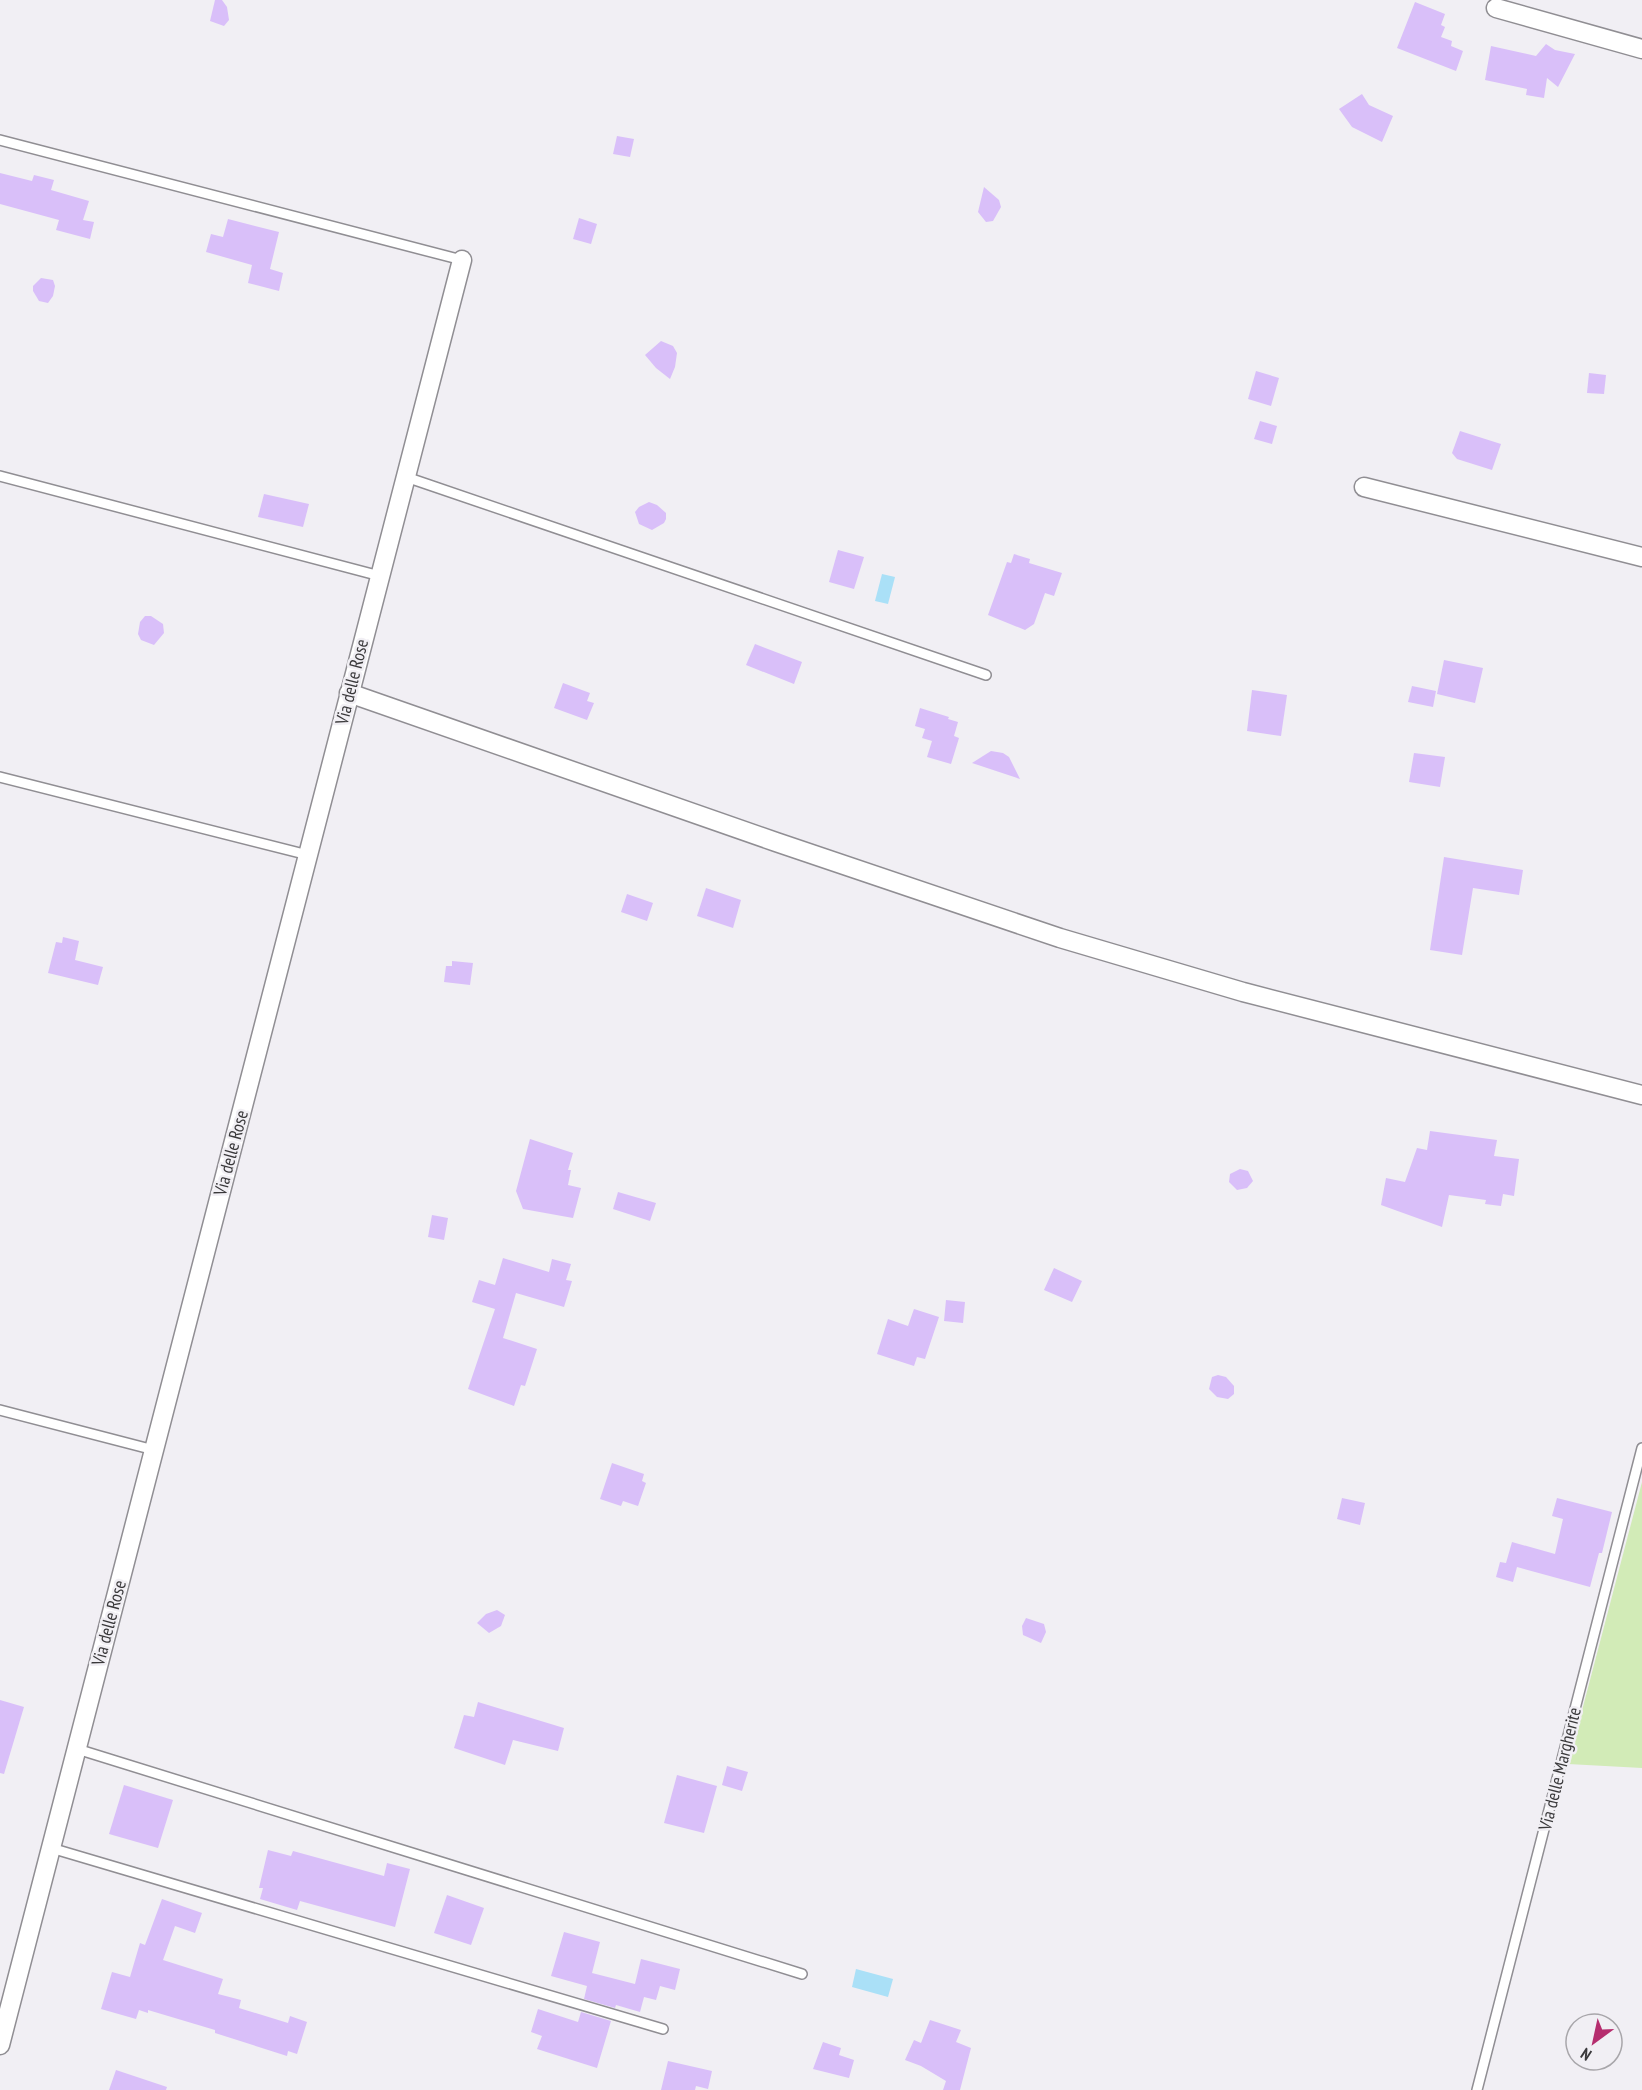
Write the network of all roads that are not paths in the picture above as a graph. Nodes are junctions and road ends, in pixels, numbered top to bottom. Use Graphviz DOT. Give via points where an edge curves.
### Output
graph roads {
  1 [pos="1496,8"];
  2 [pos="1642,49"];
  3 [pos="0,140"];
  4 [pos="462,260"];
  5 [pos="0,476"];
  6 [pos="406,477"];
  7 [pos="1364,487"];
  8 [pos="1642,557"];
  9 [pos="380,576"];
  10 [pos="986,675"];
  11 [pos="350,693"];
  12 [pos="0,777"];
  13 [pos="308,855"];
  14 [pos="1642,1095"];
  15 [pos="0,1410"];
  16 [pos="1642,1448"];
  17 [pos="154,1450"];
  18 [pos="76,1749"];
  19 [pos="51,1848"];
  20 [pos="802,1974"];
  21 [pos="663,2030"];
  22 [pos="0,2045"];
  23 [pos="1478,2090"];
  1 -- 2 [label="street"];
  3 -- 4 [label="lane"];
  4 -- 6 [label="street, Via delle Rose"];
  5 -- 9 [label="lane"];
  6 -- 9 [label="street, Via delle Rose"];
  6 -- 10 [label="lane"];
  7 -- 8 [label="street"];
  9 -- 11 [label="street, Via delle Rose"];
  11 -- 13 [label="street, Via delle Rose"];
  11 -- 14 [label="street" via="1060,938 1243,992"];
  12 -- 13 [label="lane"];
  13 -- 17 [label="street, Via delle Rose"];
  15 -- 17 [label="lane"];
  16 -- 23 [label="lane, Via delle Margherite"];
  17 -- 18 [label="street, Via delle Rose"];
  18 -- 19 [label="street, Via delle Rose"];
  18 -- 20 [label="lane"];
  19 -- 21 [label="lane"];
  19 -- 22 [label="street, Via delle Rose"];
}
